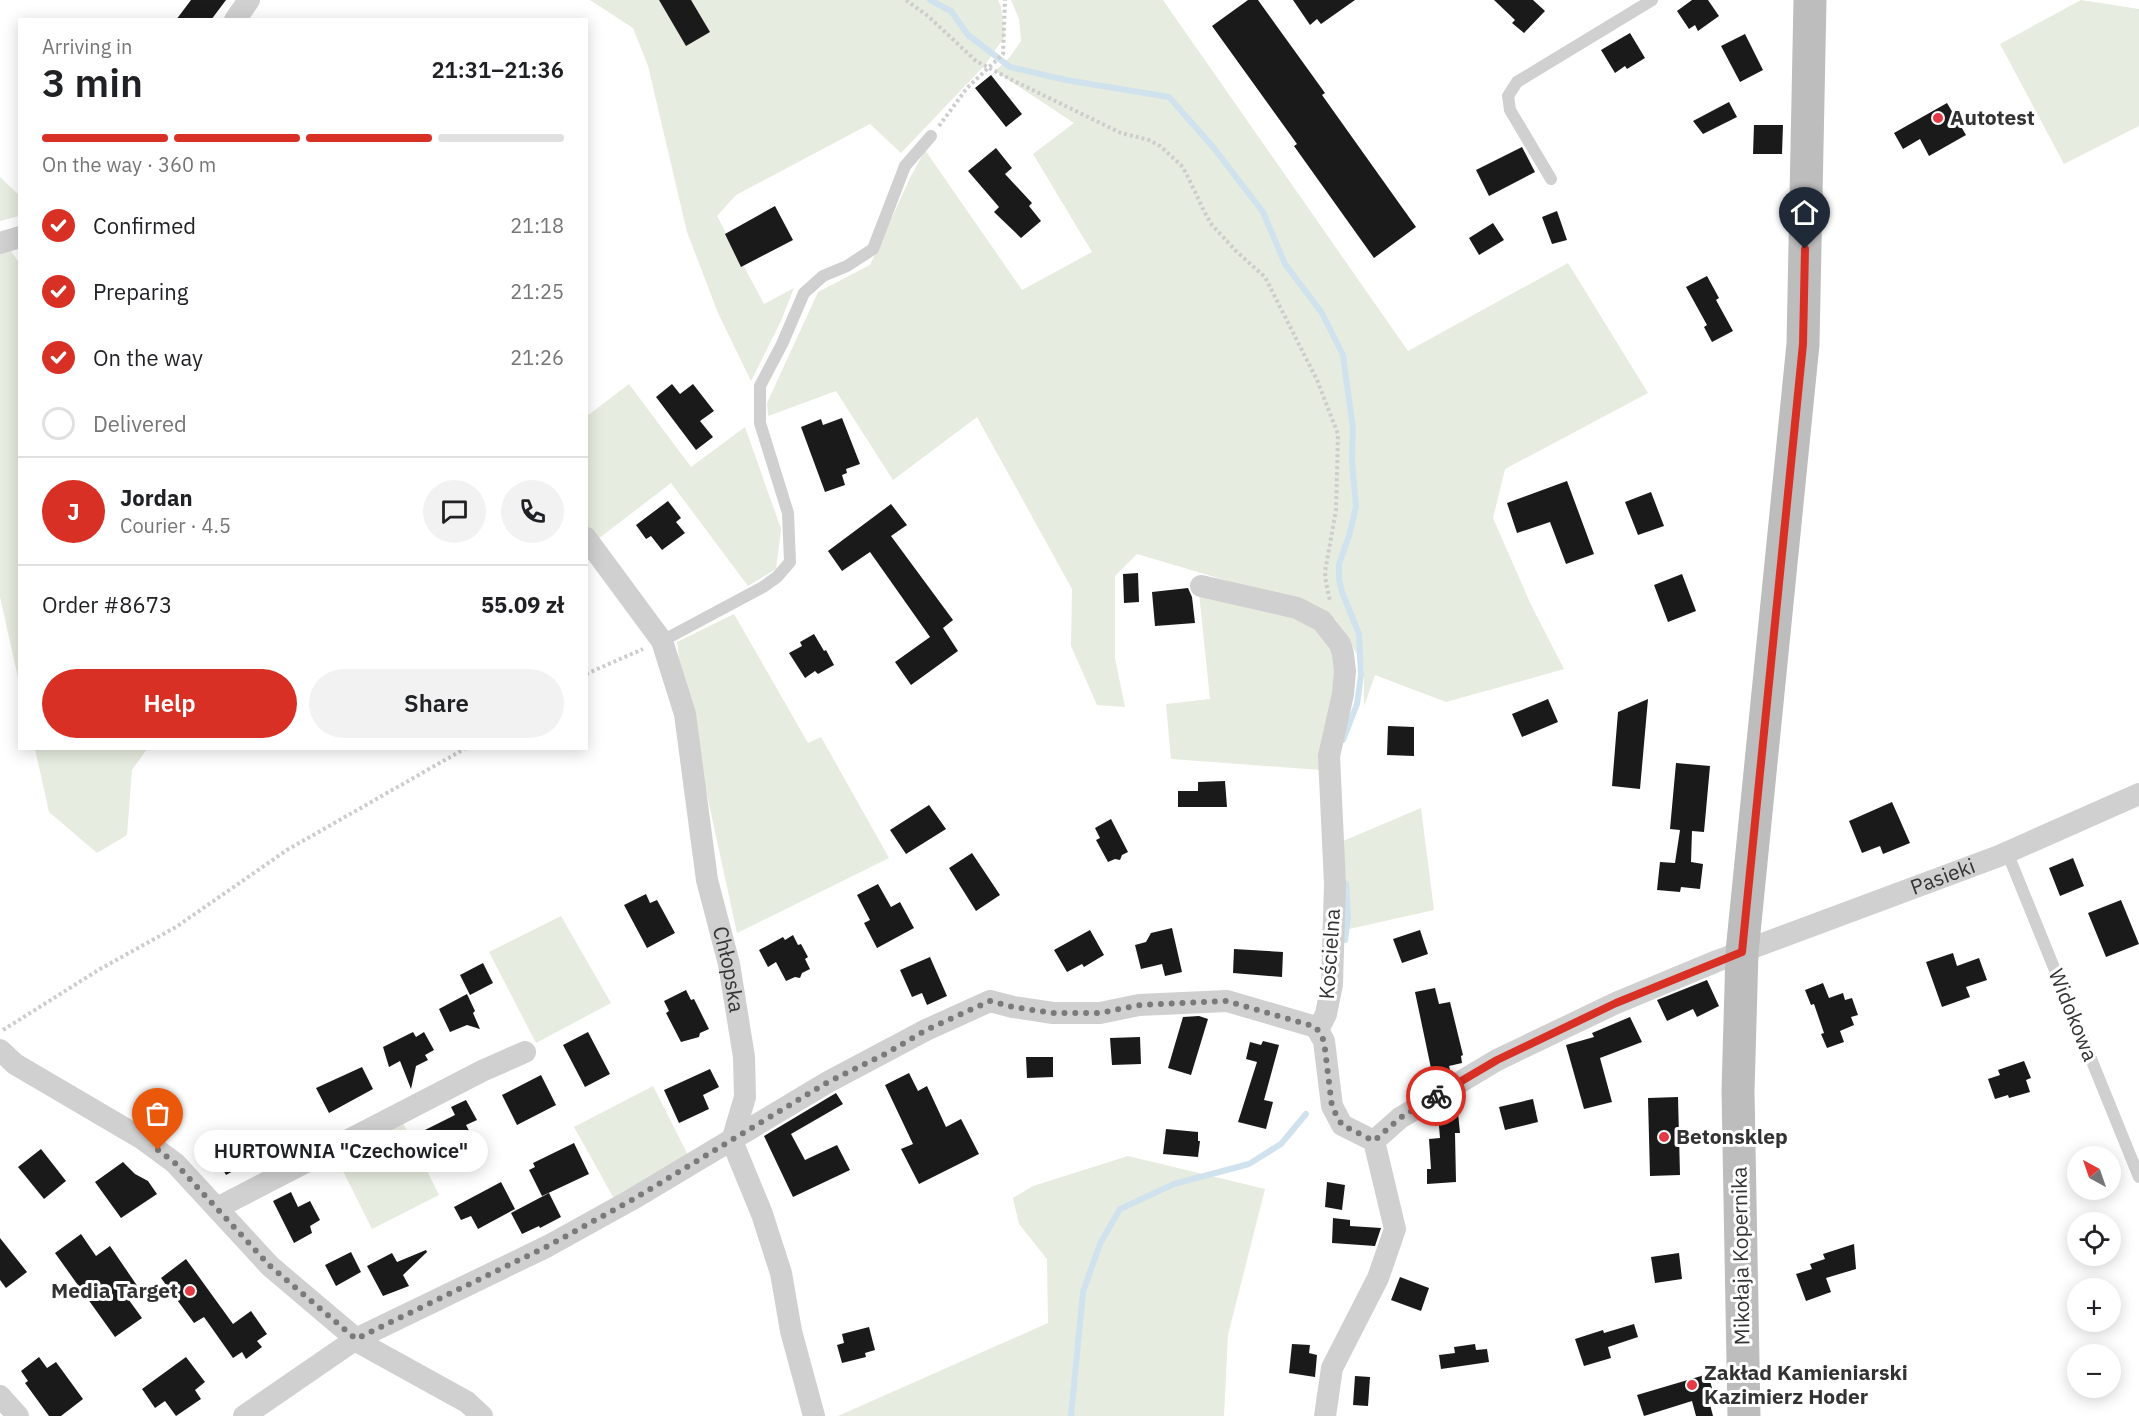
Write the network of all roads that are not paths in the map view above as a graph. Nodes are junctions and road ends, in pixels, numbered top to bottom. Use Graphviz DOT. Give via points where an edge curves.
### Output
graph roads {
  1 [pos="249,0"];
  2 [pos="1652,0"];
  3 [pos="1809,2"];
  4 [pos="236,18"];
  5 [pos="931,136"];
  6 [pos="1551,179"];
  7 [pos="18,238"];
  8 [pos="0,243"];
  9 [pos="588,541"];
  10 [pos="1201,586"];
  11 [pos="662,641"];
  12 [pos="2139,794"];
  13 [pos="2007,852"];
  14 [pos="1742,952"];
  15 [pos="1318,1030"];
  16 [pos="525,1052"];
  17 [pos="5,1063"];
  18 [pos="732,1141"];
  19 [pos="1374,1141"];
  20 [pos="2139,1177"];
  21 [pos="217,1208"];
  22 [pos="356,1339"];
  23 [pos="0,1396"];
  24 [pos="18,1416"];
  25 [pos="244,1416"];
  26 [pos="482,1416"];
  27 [pos="814,1416"];
  28 [pos="1325,1416"];
  29 [pos="1744,1416"];
  1 -- 4 [label="street"];
  2 -- 6 [label="lane" via="1517,82 1508,96 1510,110"];
  3 -- 14 [label="street, Mikołaja Kopernika" via="1803,344"];
  5 -- 11 [label="lane" via="905,166 873,249 824,276 804,293 760,386 760,423 788,513 790,562 763,587"];
  7 -- 8 [label="street"];
  9 -- 11 [label="street, Chłopska"];
  10 -- 15 [label="street, Kościelna" via="1297,608 1322,621 1343,654 1343,694 1329,756 1335,884 1332,984"];
  11 -- 18 [label="street, Chłopska" via="685,714 707,880 729,964 744,1057 745,1097"];
  12 -- 13 [label="street, Pasieki"];
  13 -- 14 [label="street, Pasieki"];
  13 -- 20 [label="lane, Widokowa"];
  14 -- 19 [label="street" via="1616,1003 1497,1060 1400,1118"];
  14 -- 29 [label="street, Mikołaja Kopernika" via="1738,1091"];
  15 -- 18 [label="street" via="1227,1001 1140,1005 1100,1013 1053,1013 990,1001 828,1082"];
  15 -- 19 [label="street" via="1324,1041 1332,1107 1342,1125"];
  16 -- 21 [label="street"];
  17 -- 21 [label="street" via="141,1138 175,1163"];
  18 -- 22 [label="street" via="548,1246"];
  18 -- 27 [label="street" via="781,1273 791,1331"];
  19 -- 28 [label="street" via="1395,1229 1378,1278 1332,1368"];
  21 -- 22 [label="street" via="270,1266"];
  22 -- 25 [label="street"];
  22 -- 26 [label="street" via="467,1402"];
  23 -- 24 [label="street"];
}
